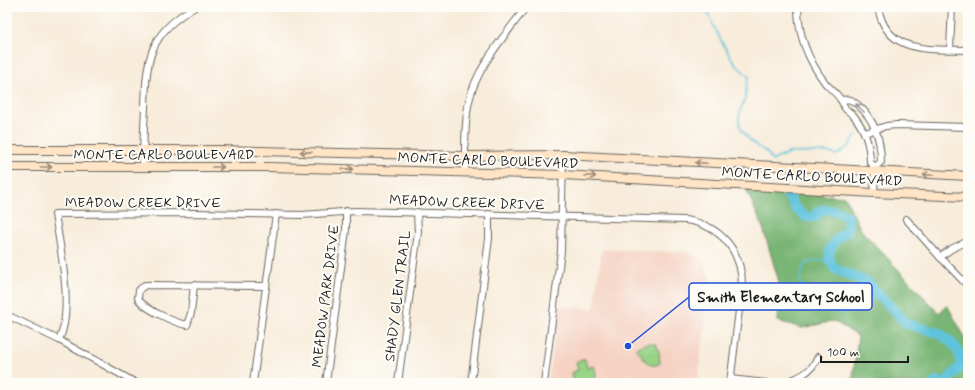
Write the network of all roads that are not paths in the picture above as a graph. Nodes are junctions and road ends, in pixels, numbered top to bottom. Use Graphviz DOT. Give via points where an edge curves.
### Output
graph roads {
  1 [pos="195,7"];
  2 [pos="526,7"];
  3 [pos="798,7"];
  4 [pos="878,7"];
  5 [pos="952,7"];
  6 [pos="950,49"];
  7 [pos="968,50"];
  8 [pos="841,100"];
  9 [pos="968,127"];
  10 [pos="875,129"];
  11 [pos="865,133"];
  12 [pos="7,150"];
  13 [pos="143,150"];
  14 [pos="563,155"];
  15 [pos="465,156"];
  16 [pos="143,166"];
  17 [pos="7,167"];
  18 [pos="875,170"];
  19 [pos="465,172"];
  20 [pos="563,174"];
  21 [pos="968,176"];
  22 [pos="874,193"];
  23 [pos="968,197"];
  24 [pos="346,211"];
  25 [pos="417,212"];
  26 [pos="276,214"];
  27 [pos="489,214"];
  28 [pos="562,216"];
  29 [pos="906,219"];
  30 [pos="968,241"];
  31 [pos="940,257"];
  32 [pos="194,285"];
  33 [pos="266,286"];
  34 [pos="968,286"];
  35 [pos="7,315"];
  36 [pos="59,340"];
  37 [pos="818,357"];
  38 [pos="730,381"];
  39 [pos="136,383"];
  40 [pos="253,383"];
  41 [pos="326,383"];
  42 [pos="398,383"];
  43 [pos="471,383"];
  44 [pos="544,383"];
  45 [pos="766,383"];
  46 [pos="780,383"];
  1 -- 13 [label="street" via="166,29 149,57"];
  2 -- 15 [label="street" via="481,71 472,91 468,108"];
  3 -- 8 [label="street" via="800,27 814,67"];
  4 -- 6 [label="street" via="886,27 901,42 916,48"];
  5 -- 6 [label="street"];
  6 -- 7 [label="street"];
  10 -- 8 [label="street, one-way" via="860,107 850,100"];
  8 -- 11 [label="street" via="844,108"];
  9 -- 10 [label="street" via="897,125"];
  10 -- 11 [label="street"];
  10 -- 18 [label="street" via="881,158"];
  11 -- 18 [label="street" via="870,162"];
  12 -- 13 [label="main road, MONTE CARLO BOULEVARD"];
  15 -- 13 [label="main road, MONTE CARLO BOULEVARD, one-way"];
  13 -- 16 [label="street"];
  14 -- 15 [label="main road, MONTE CARLO BOULEVARD"];
  18 -- 14 [label="main road, MONTE CARLO BOULEVARD, one-way"];
  14 -- 20 [label="street"];
  15 -- 19 [label="street"];
  17 -- 16 [label="main road, MONTE CARLO BOULEVARD, one-way"];
  16 -- 19 [label="main road, MONTE CARLO BOULEVARD, one-way"];
  21 -- 18 [label="main road, MONTE CARLO BOULEVARD, one-way"];
  18 -- 22 [label="street"];
  19 -- 20 [label="main road, MONTE CARLO BOULEVARD"];
  20 -- 22 [label="main road, MONTE CARLO BOULEVARD, one-way"];
  20 -- 28 [label="street"];
  22 -- 23 [label="main road, MONTE CARLO BOULEVARD"];
  24 -- 25 [label="street, MEADOW CREEK DRIVE"];
  24 -- 26 [label="street, MEADOW CREEK DRIVE"];
  24 -- 41 [label="street, MEADOW PARK DRIVE" via="346,230"];
  25 -- 27 [label="street, MEADOW CREEK DRIVE"];
  25 -- 42 [label="street, SHADY GLEN TRAIL" via="418,232"];
  26 -- 33 [label="street"];
  26 -- 36 [label="street, MEADOW CREEK DRIVE" via="55,214 65,283 64,325"];
  27 -- 28 [label="street, MEADOW CREEK DRIVE"];
  27 -- 43 [label="street" via="489,238"];
  28 -- 38 [label="street, MEADOW CREEK DRIVE" via="685,220 703,224 723,238 733,249 742,277"];
  28 -- 44 [label="street" via="560,260"];
  29 -- 31 [label="street"];
  30 -- 31 [label="street"];
  31 -- 34 [label="street"];
  32 -- 32 [label="street" via="145,285 139,290 138,298 143,305 175,321 187,324"];
  32 -- 33 [label="street"];
  33 -- 40 [label="street"];
  35 -- 36 [label="street"];
  36 -- 39 [label="street"];
  37 -- 46 [label="street" via="810,370"];
  38 -- 45 [label="street"];
}
